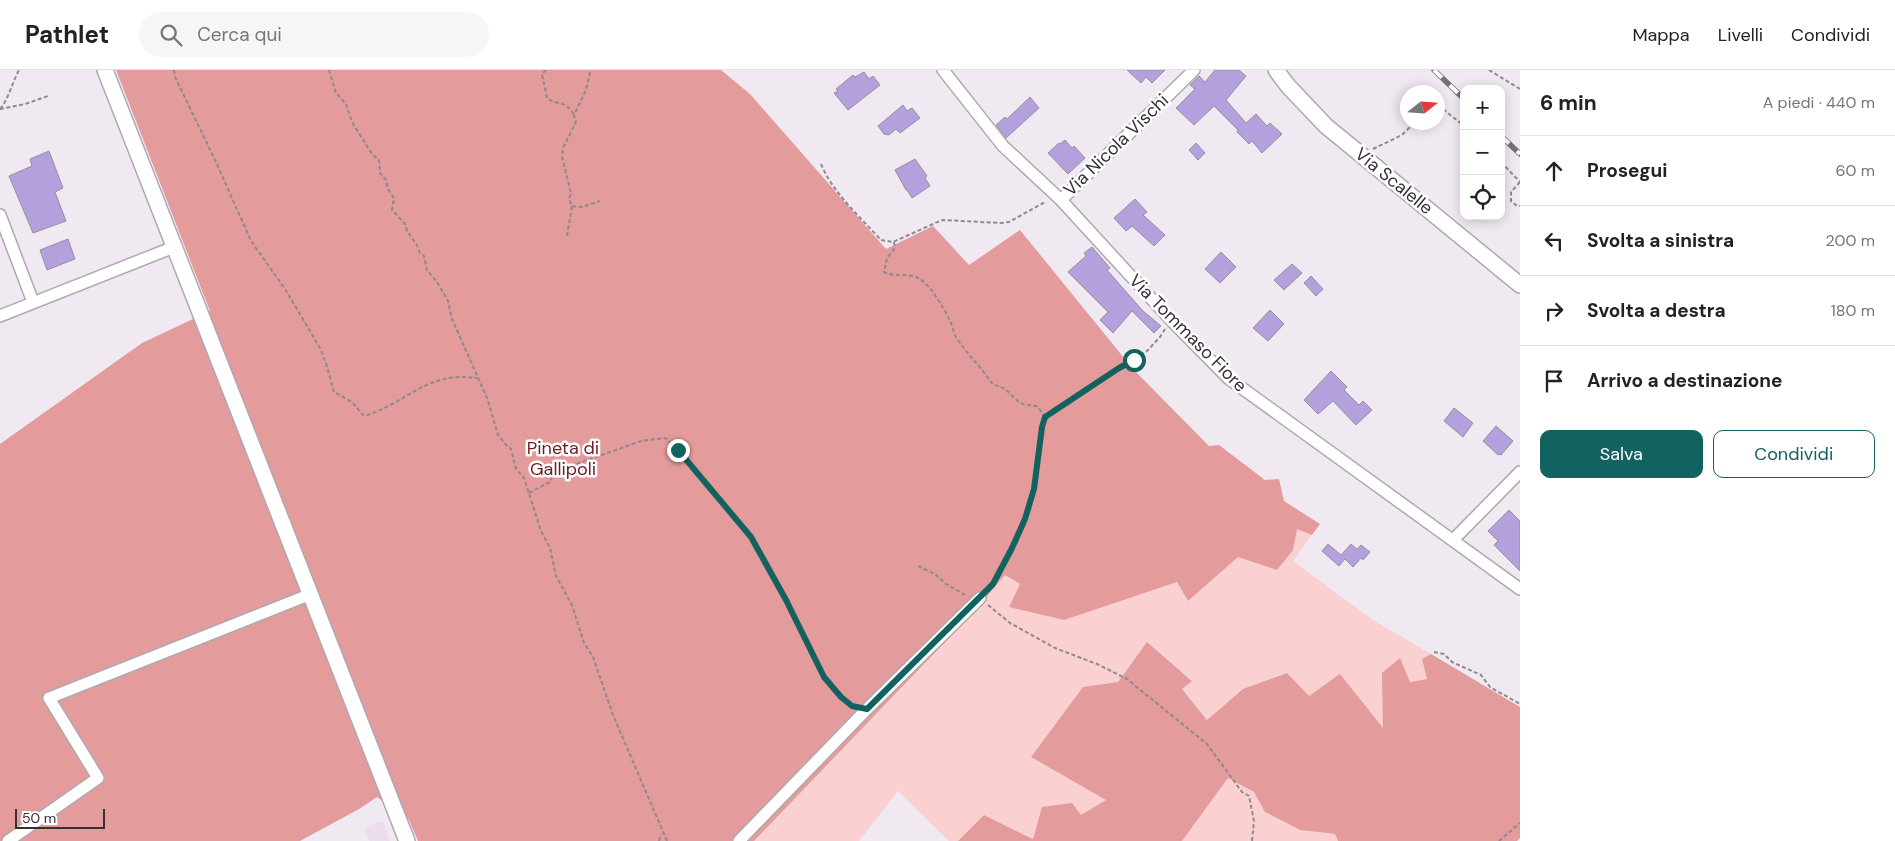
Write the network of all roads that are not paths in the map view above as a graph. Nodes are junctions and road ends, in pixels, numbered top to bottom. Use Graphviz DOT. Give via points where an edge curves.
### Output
graph roads {
  1 [pos="105,70"];
  2 [pos="943,70"];
  3 [pos="1194,70"];
  4 [pos="1276,70"];
  5 [pos="1058,198"];
  6 [pos="0,215"];
  7 [pos="174,247"];
  8 [pos="1520,284"];
  9 [pos="33,302"];
  10 [pos="0,316"];
  11 [pos="1520,472"];
  12 [pos="1453,540"];
  13 [pos="1520,589"];
  14 [pos="311,594"];
  15 [pos="978,600"];
  16 [pos="8,841"];
  17 [pos="407,841"];
  18 [pos="739,841"];
  1 -- 7 [label="main road"];
  2 -- 5 [label="street, Via Tommaso Fiore" via="1003,146"];
  3 -- 5 [label="street, Via Nicola Vischi"];
  4 -- 8 [label="main road, Via Scalelle" via="1326,126"];
  5 -- 12 [label="street, Via Tommaso Fiore" via="1228,378"];
  6 -- 9 [label="street"];
  7 -- 9 [label="street"];
  7 -- 14 [label="main road"];
  9 -- 10 [label="street"];
  11 -- 12 [label="street"];
  12 -- 13 [label="street, Via Tommaso Fiore"];
  14 -- 16 [label="street" via="49,698 98,778"];
  14 -- 17 [label="main road"];
  15 -- 18 [label="street"];
}
